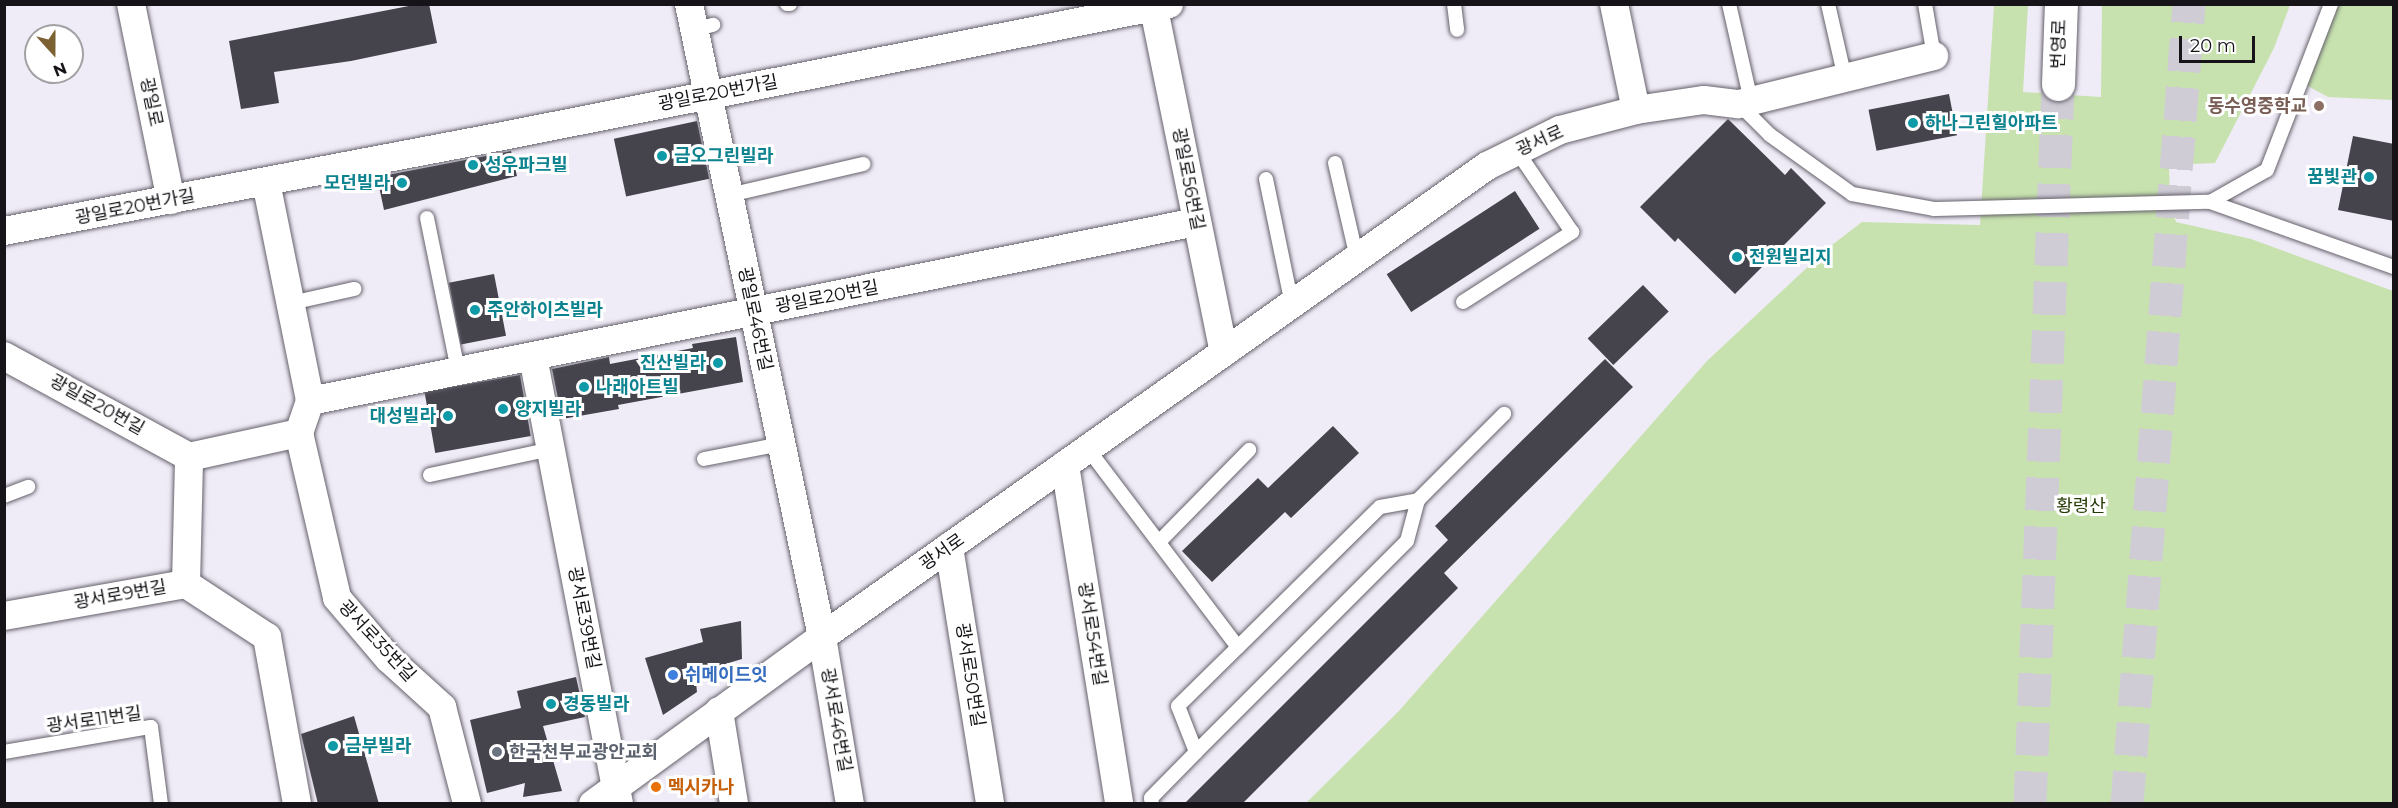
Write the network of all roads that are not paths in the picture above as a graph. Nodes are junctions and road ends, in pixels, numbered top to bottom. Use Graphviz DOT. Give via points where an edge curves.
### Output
graph roads {
  1 [pos="131,4"];
  2 [pos="1454,4"];
  3 [pos="1614,4"];
  4 [pos="1730,4"];
  5 [pos="1828,4"];
  6 [pos="1925,4"];
  7 [pos="2061,4"];
  8 [pos="2331,4"];
  9 [pos="1159,6"];
  10 [pos="698,20"];
  11 [pos="1457,30"];
  12 [pos="1934,56"];
  13 [pos="1845,78"];
  14 [pos="2058,84"];
  15 [pos="708,95"];
  16 [pos="1745,103"];
  17 [pos="1636,110"];
  18 [pos="1517,151"];
  19 [pos="1335,162"];
  20 [pos="863,164"];
  21 [pos="1266,179"];
  22 [pos="266,182"];
  23 [pos="729,195"];
  24 [pos="171,200"];
  25 [pos="2210,202"];
  26 [pos="427,218"];
  27 [pos="1196,222"];
  28 [pos="4,231"];
  29 [pos="1357,258"];
  30 [pos="2394,267"];
  31 [pos="354,289"];
  32 [pos="1462,302"];
  33 [pos="291,303"];
  34 [pos="1292,304"];
  35 [pos="753,312"];
  36 [pos="1224,352"];
  37 [pos="4,356"];
  38 [pos="533,357"];
  39 [pos="458,371"];
  40 [pos="310,401"];
  41 [pos="1504,414"];
  42 [pos="299,433"];
  43 [pos="781,444"];
  44 [pos="551,449"];
  45 [pos="1088,449"];
  46 [pos="1249,450"];
  47 [pos="189,456"];
  48 [pos="704,459"];
  49 [pos="1065,465"];
  50 [pos="430,475"];
  51 [pos="28,487"];
  52 [pos="4,496"];
  53 [pos="1418,501"];
  54 [pos="1159,542"];
  55 [pos="949,547"];
  56 [pos="186,584"];
  57 [pos="4,616"];
  58 [pos="822,637"];
  59 [pos="1238,647"];
  60 [pos="719,711"];
  61 [pos="4,752"];
  62 [pos="1196,752"];
  63 [pos="617,795"];
  64 [pos="161,804"];
  65 [pos="297,804"];
  66 [pos="467,804"];
  67 [pos="593,804"];
  68 [pos="734,804"];
  69 [pos="850,804"];
  70 [pos="990,804"];
  71 [pos="1119,804"];
  72 [pos="1152,804"];
  1 -- 24 [label="street, 광일로"];
  2 -- 11 [label="lane"];
  3 -- 17 [label="street"];
  4 -- 16 [label="lane"];
  5 -- 13 [label="lane"];
  6 -- 12 [label="lane, 광서로"];
  7 -- 14 [label="highway, 번영로"];
  8 -- 25 [label="lane" via="2267,170"];
  9 -- 15 [label="street, 광일로20번가길"];
  9 -- 27 [label="street, 광일로56번길"];
  10 -- 15 [label="street, 광일로46번길"];
  12 -- 13 [label="street, 광서로"];
  13 -- 16 [label="street, 광서로"];
  15 -- 22 [label="street, 광일로20번가길"];
  15 -- 23 [label="street, 광일로46번길"];
  16 -- 17 [label="street, 광서로" via="1704,100"];
  16 -- 25 [label="lane" via="1770,135 1852,194 1934,209"];
  17 -- 18 [label="street, 광서로" via="1560,130"];
  18 -- 29 [label="street, 광서로" via="1487,166"];
  18 -- 32 [label="lane" via="1572,232"];
  19 -- 29 [label="lane"];
  20 -- 23 [label="lane"];
  21 -- 34 [label="lane"];
  22 -- 24 [label="street, 광일로20번가길"];
  22 -- 33 [label="street"];
  23 -- 35 [label="street, 광일로46번길"];
  24 -- 28 [label="street, 광일로20번가길"];
  25 -- 30 [label="lane"];
  26 -- 39 [label="lane"];
  27 -- 35 [label="street, 광일로20번길"];
  27 -- 36 [label="street, 광일로56번길"];
  29 -- 34 [label="street, 광서로"];
  31 -- 33 [label="lane"];
  33 -- 40 [label="street"];
  34 -- 36 [label="street, 광서로"];
  35 -- 38 [label="street, 광일로20번길"];
  35 -- 43 [label="street, 광일로46번길"];
  36 -- 45 [label="street, 광서로"];
  37 -- 47 [label="street, 광일로20번길"];
  38 -- 39 [label="street, 광일로20번길"];
  38 -- 44 [label="street, 광서로39번길"];
  39 -- 40 [label="street, 광일로20번길"];
  40 -- 42 [label="street"];
  41 -- 53 [label="lane"];
  42 -- 47 [label="street"];
  42 -- 66 [label="street, 광서로35번길" via="337,598 389,659 442,706"];
  43 -- 48 [label="lane"];
  43 -- 58 [label="street, 광일로46번길"];
  44 -- 50 [label="lane"];
  44 -- 63 [label="street, 광서로39번길"];
  45 -- 49 [label="street, 광서로"];
  45 -- 54 [label="lane"];
  46 -- 54 [label="lane"];
  47 -- 56 [label="street"];
  49 -- 55 [label="street, 광서로"];
  49 -- 71 [label="street, 광서로54번길"];
  51 -- 52 [label="lane"];
  53 -- 59 [label="lane" via="1380,507"];
  53 -- 62 [label="lane" via="1407,541"];
  54 -- 59 [label="lane"];
  55 -- 58 [label="street, 광서로"];
  55 -- 70 [label="street, 광서로50번길"];
  56 -- 57 [label="street, 광서로9번길"];
  56 -- 65 [label="street, 광서로9번길" via="267,637"];
  58 -- 60 [label="street, 광서로"];
  58 -- 69 [label="street, 광서로46번길"];
  59 -- 62 [label="lane" via="1178,706"];
  60 -- 63 [label="street, 광서로"];
  60 -- 68 [label="street"];
  61 -- 64 [label="lane, 광서로11번길" via="151,727"];
  62 -- 72 [label="lane" via="1151,798"];
  63 -- 67 [label="street, 광서로"];
}
